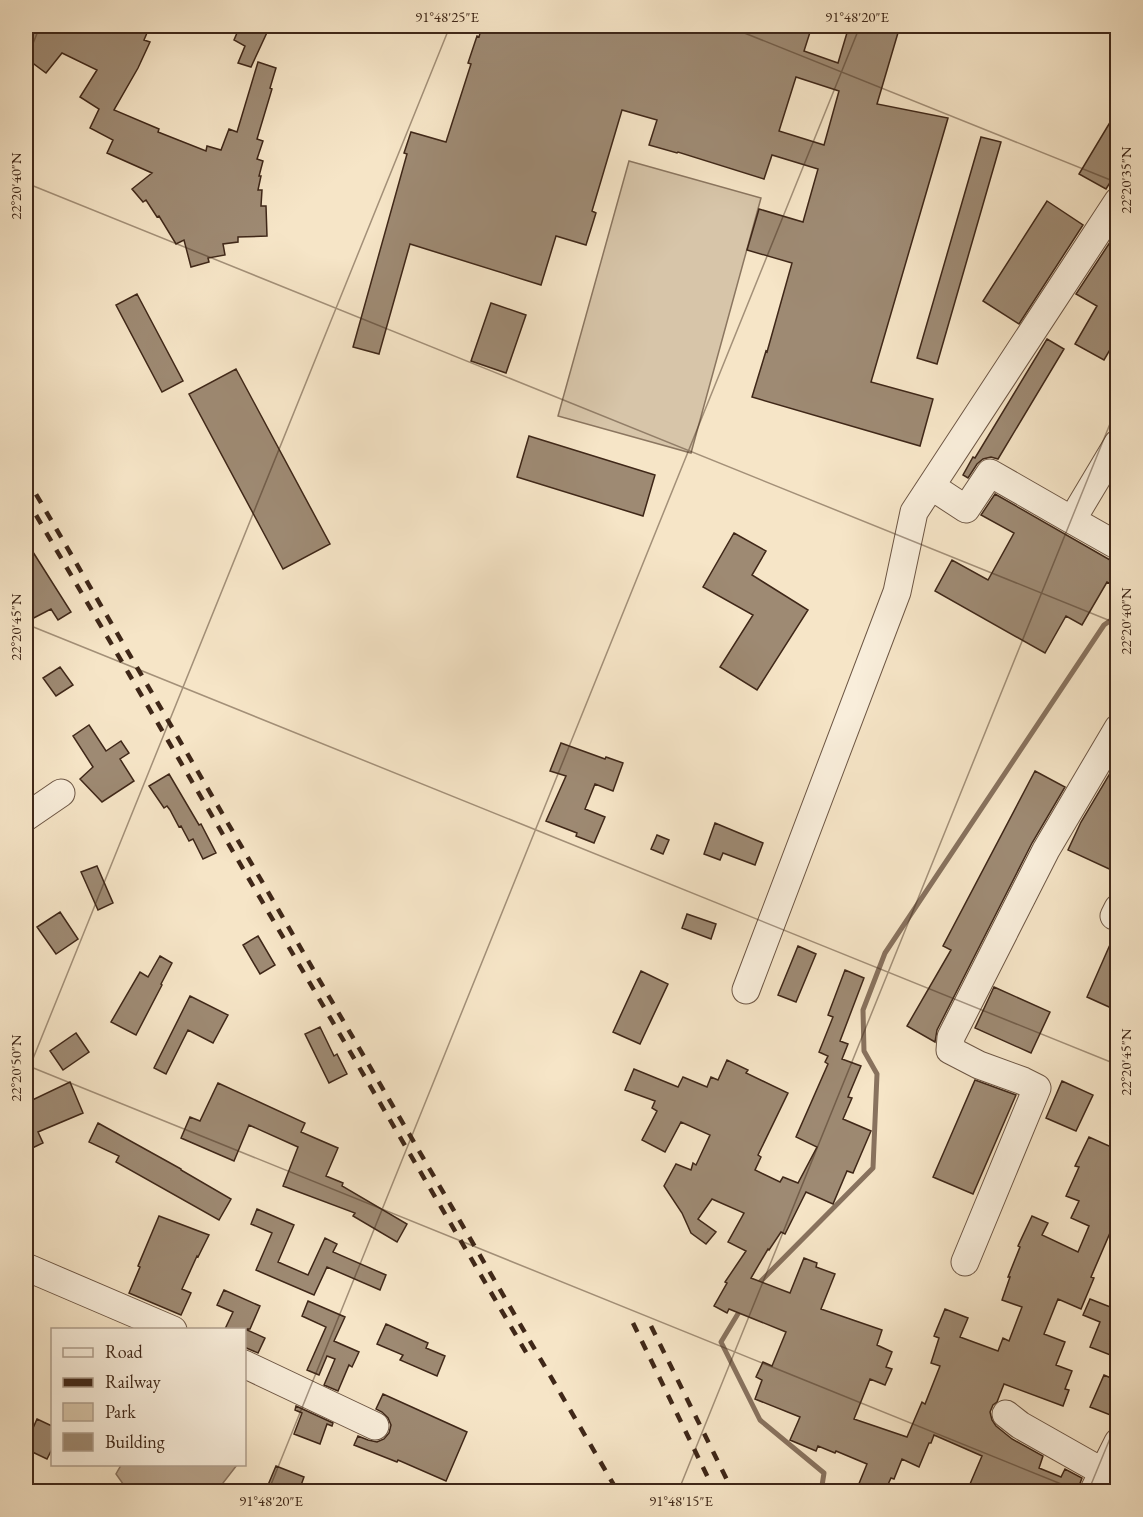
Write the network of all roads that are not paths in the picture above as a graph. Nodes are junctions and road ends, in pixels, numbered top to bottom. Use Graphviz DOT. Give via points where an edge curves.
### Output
graph roads {
  1 [pos="1118,201"];
  2 [pos="1118,443"];
  3 [pos="931,486"];
  4 [pos="1072,520"];
  5 [pos="1118,546"];
  6 [pos="1118,728"];
  7 [pos="61,793"];
  8 [pos="26,817"];
  9 [pos="746,990"];
  10 [pos="965,1262"];
  11 [pos="26,1267"];
  12 [pos="170,1328"];
  13 [pos="246,1365"];
  14 [pos="1006,1414"];
  15 [pos="375,1426"];
  16 [pos="1118,1442"];
  17 [pos="1098,1482"];
  1 -- 3 [label="street"];
  2 -- 4 [label="street"];
  3 -- 4 [label="street" via="966,510 990,473"];
  3 -- 9 [label="street" via="914,512 897,592"];
  4 -- 5 [label="street"];
  6 -- 10 [label="street" via="1046,850 951,1037 950,1050 1037,1088"];
  7 -- 8 [label="street"];
  11 -- 12 [label="street"];
  13 -- 15 [label="street"];
  14 -- 17 [label="street"];
  16 -- 17 [label="street"];
}
